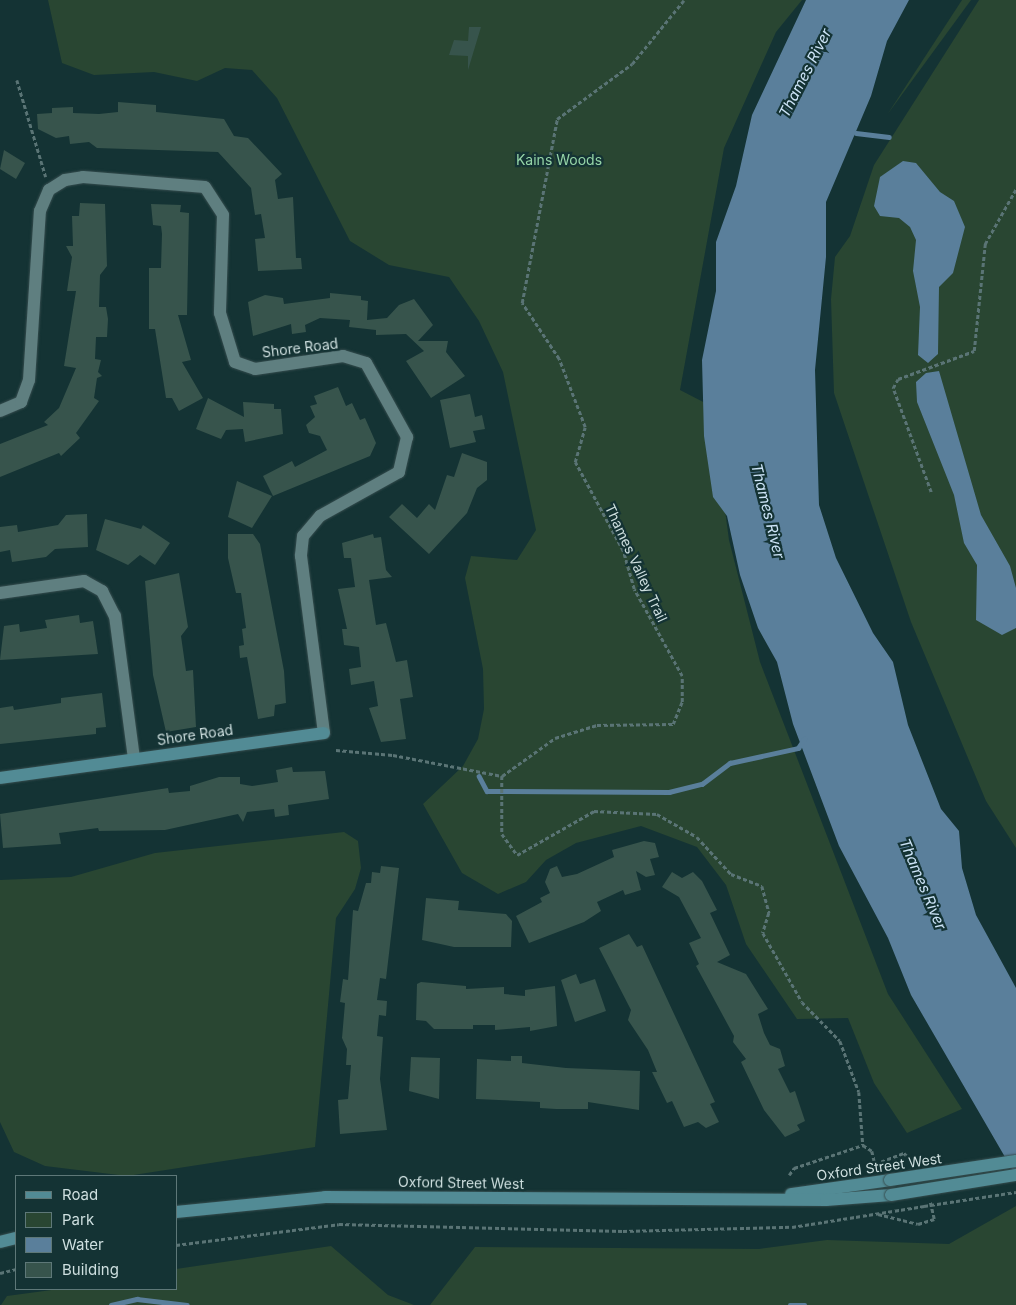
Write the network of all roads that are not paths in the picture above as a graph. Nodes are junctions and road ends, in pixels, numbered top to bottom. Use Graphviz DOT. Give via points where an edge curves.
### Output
graph roads {
  1 [pos="0,410"];
  2 [pos="0,594"];
  3 [pos="324,733"];
  4 [pos="134,759"];
  5 [pos="0,778"];
  6 [pos="1016,1161"];
  7 [pos="1016,1175"];
  8 [pos="746,1200"];
  9 [pos="178,1212"];
  10 [pos="15,1238"];
  11 [pos="0,1242"];
  1 -- 3 [label="street, Shore Road" via="21,402 29,380 40,211 48,190 65,180 83,177 205,187 223,215 220,314 235,362 255,369 343,356 366,363 407,437 399,472 320,516 303,536 300,556"];
  2 -- 4 [label="street" via="63,581 84,581 102,590 115,616"];
  3 -- 4 [label="main road, Shore Road"];
  4 -- 5 [label="main road, Shore Road"];
  6 -- 8 [label="main road, Oxford Street West, bridge"];
  7 -- 8 [label="main road, Oxford Street West, bridge" via="891,1195"];
  8 -- 9 [label="main road, Oxford Street West" via="325,1196"];
  10 -- 11 [label="main road"];
}
